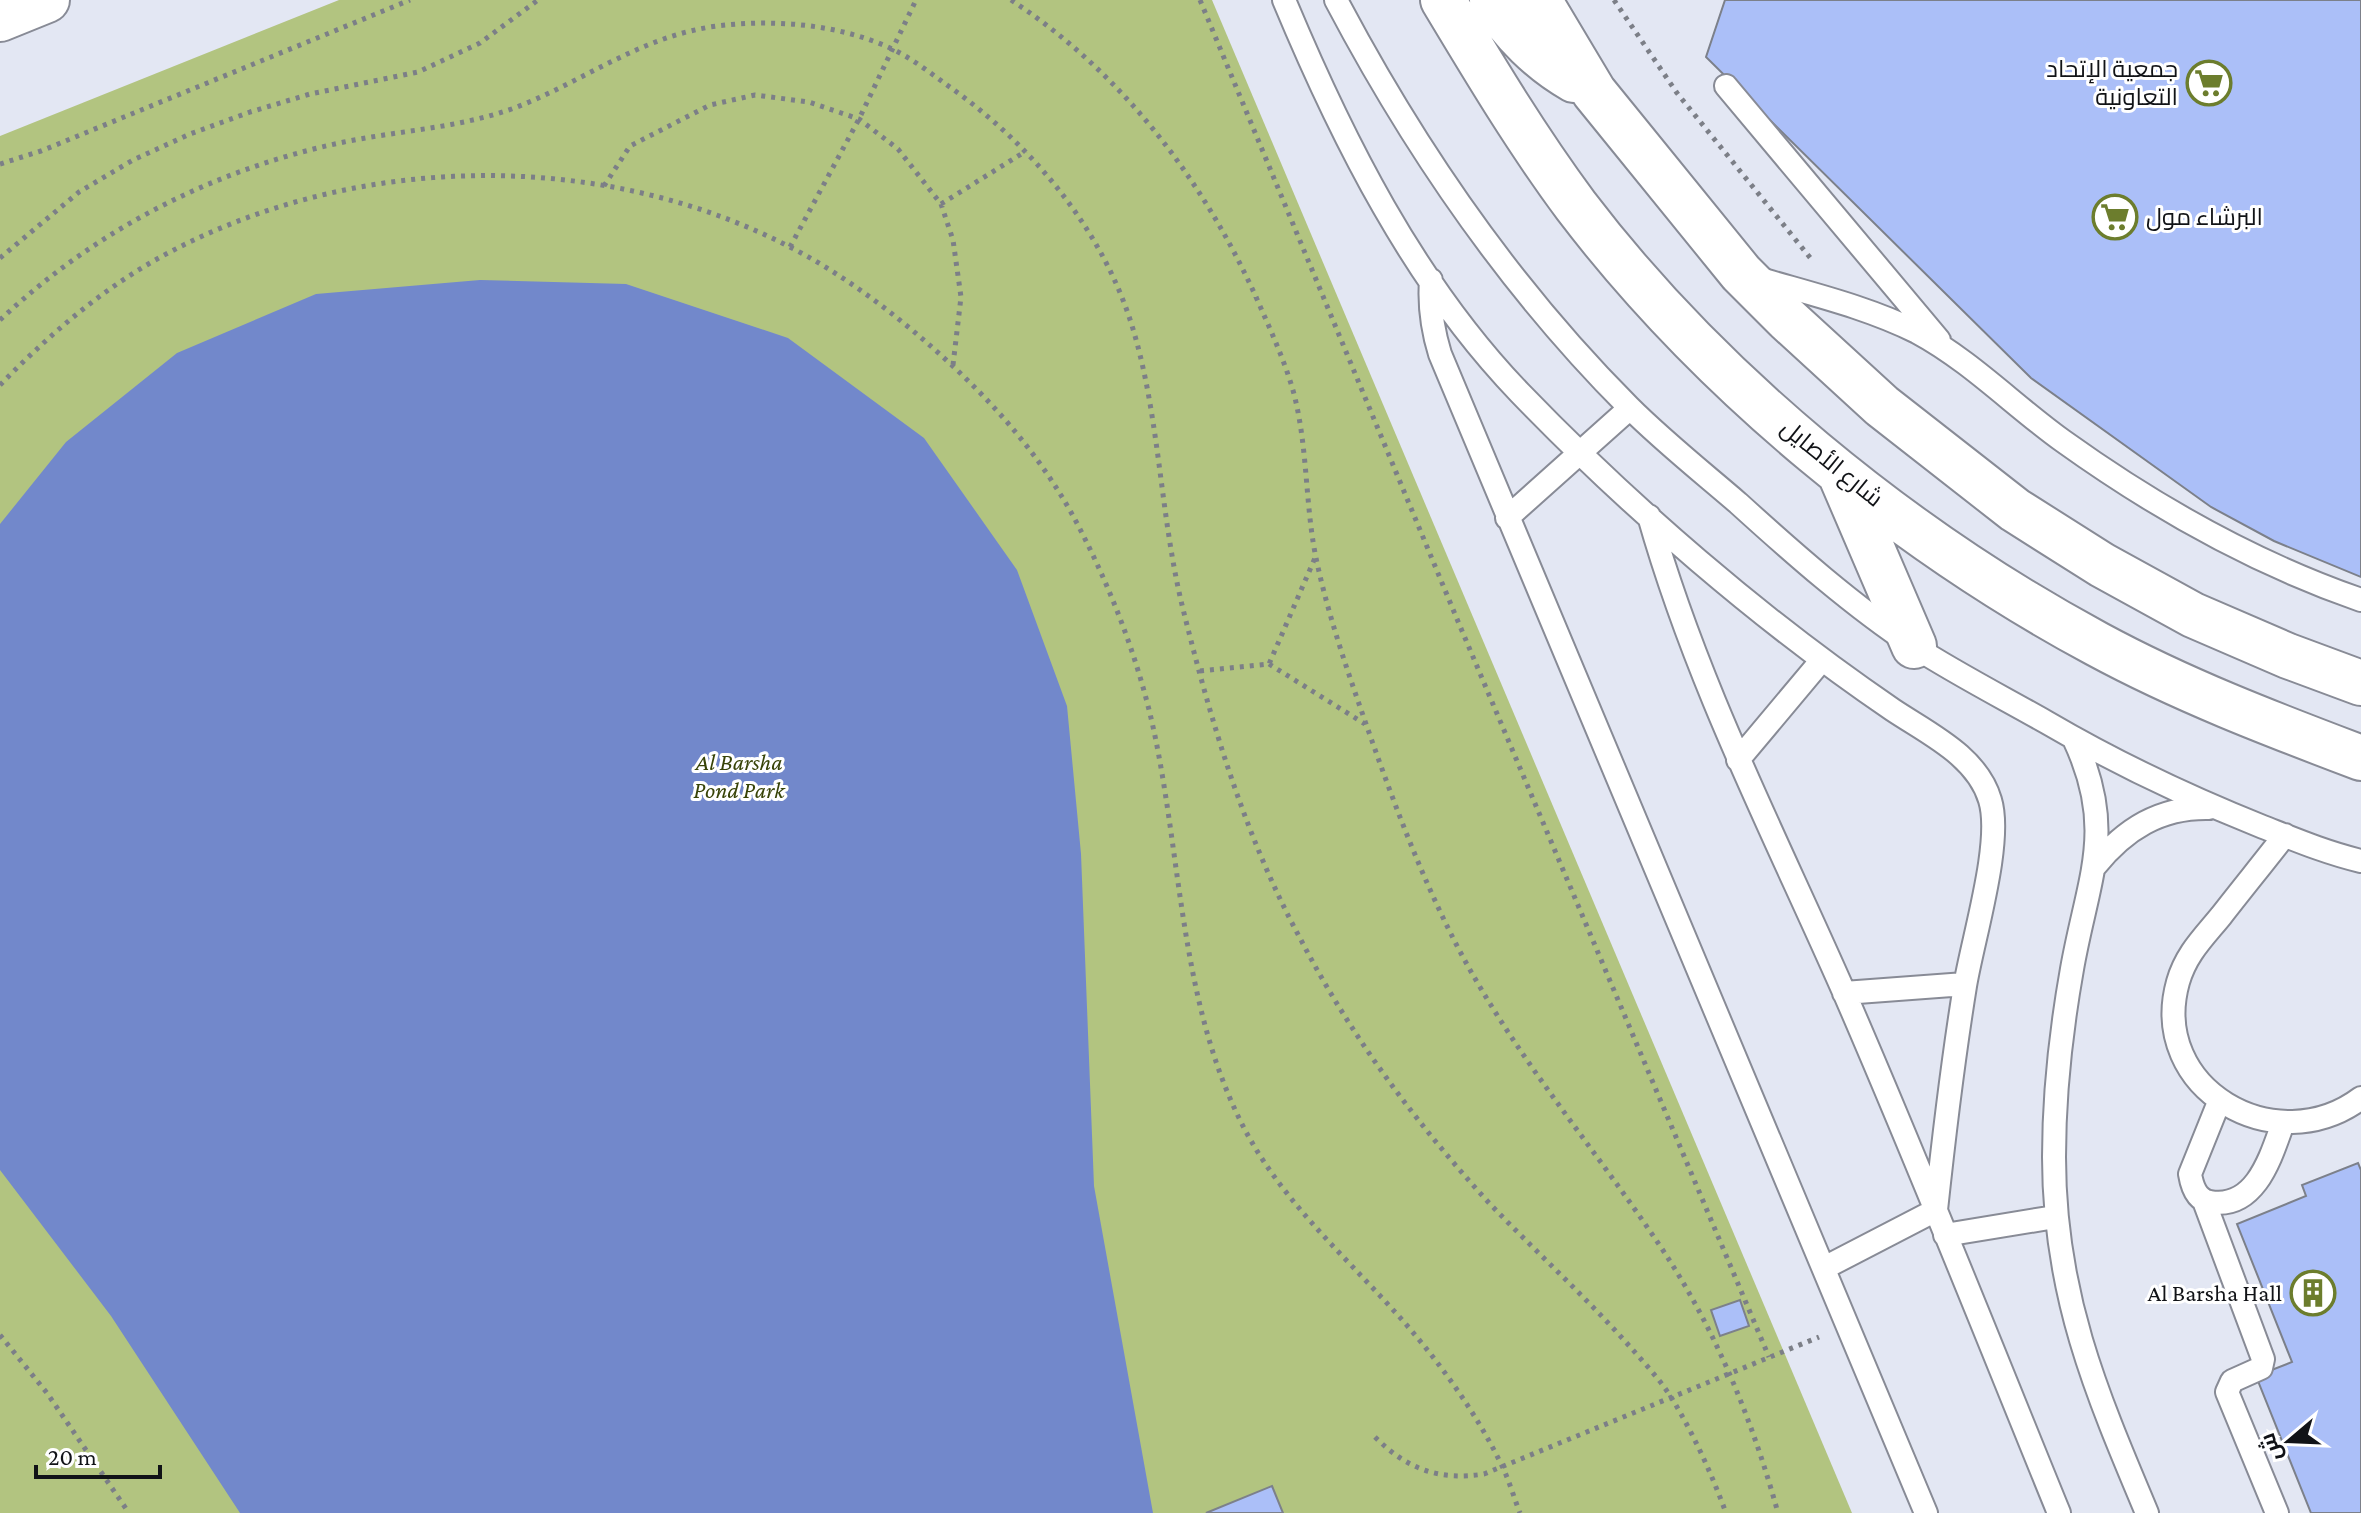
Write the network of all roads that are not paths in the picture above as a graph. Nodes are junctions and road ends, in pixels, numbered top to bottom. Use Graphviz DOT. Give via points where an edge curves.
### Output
graph roads {
  1 [pos="47,0"];
  2 [pos="1284,0"];
  3 [pos="1336,0"];
  4 [pos="1443,0"];
  5 [pos="1492,0"];
  6 [pos="1539,0"];
  7 [pos="0,19"];
  8 [pos="1726,86"];
  9 [pos="1594,92"];
  10 [pos="1741,273"];
  11 [pos="1431,280"];
  12 [pos="1951,352"];
  13 [pos="1630,408"];
  14 [pos="1582,453"];
  15 [pos="1840,474"];
  16 [pos="1649,516"];
  17 [pos="1507,518"];
  18 [pos="2361,600"];
  19 [pos="1914,646"];
  20 [pos="1821,661"];
  21 [pos="2361,683"];
  22 [pos="2074,739"];
  23 [pos="2361,758"];
  24 [pos="1738,760"];
  25 [pos="2217,809"];
  26 [pos="2285,835"];
  27 [pos="2361,861"];
  28 [pos="2095,867"];
  29 [pos="1965,984"];
  30 [pos="1844,993"];
  31 [pos="2361,1098"];
  32 [pos="2219,1102"];
  33 [pos="2283,1123"];
  34 [pos="2204,1201"];
  35 [pos="1936,1210"];
  36 [pos="2055,1217"];
  37 [pos="1945,1235"];
  38 [pos="1824,1268"];
  39 [pos="1926,1513"];
  40 [pos="2059,1513"];
  41 [pos="2147,1513"];
  42 [pos="2277,1513"];
  1 -- 7 [label="street"];
  2 -- 11 [label="lane" via="1352,150"];
  3 -- 13 [label="lane" via="1400,112 1495,252"];
  4 -- 15 [label="street, شارع الأصايل" via="1501,98 1577,206 1662,307 1755,401"];
  5 -- 9 [label="street" via="1542,57"];
  6 -- 9 [label="street"];
  8 -- 12 [label="lane"];
  9 -- 10 [label="street"];
  10 -- 12 [label="lane" via="1895,322"];
  10 -- 21 [label="street" via="1882,406 2015,510 2193,615"];
  11 -- 14 [label="lane" via="1506,377"];
  11 -- 17 [label="lane" via="1432,330"];
  12 -- 18 [label="lane" via="2061,440 2143,495 2229,544"];
  13 -- 14 [label="lane"];
  13 -- 19 [label="lane" via="1776,538"];
  14 -- 16 [label="lane"];
  14 -- 17 [label="lane"];
  15 -- 19 [label="street"];
  15 -- 23 [label="street, شارع الأصايل" via="1973,570 2097,644 2226,707"];
  16 -- 20 [label="lane"];
  16 -- 24 [label="lane" via="1687,638"];
  17 -- 38 [label="lane"];
  19 -- 22 [label="lane"];
  20 -- 24 [label="lane"];
  20 -- 29 [label="lane" via="1966,760 1986,788 1994,839"];
  22 -- 25 [label="lane"];
  22 -- 28 [label="lane" via="2093,788"];
  24 -- 30 [label="lane"];
  25 -- 26 [label="lane"];
  25 -- 28 [label="lane" via="2160,814 2134,827"];
  26 -- 27 [label="lane"];
  26 -- 32 [label="lane" via="2199,939 2177,983 2174,1008 2181,1047 2200,1082"];
  28 -- 36 [label="lane" via="2062,1032"];
  29 -- 30 [label="lane"];
  29 -- 35 [label="lane"];
  30 -- 35 [label="lane"];
  31 -- 33 [label="lane" via="2330,1115"];
  32 -- 33 [label="lane" via="2261,1120"];
  32 -- 34 [label="lane" via="2190,1174"];
  33 -- 34 [label="lane" via="2254,1186 2223,1203"];
  34 -- 42 [label="lane" via="2263,1359 2261,1368 2232,1381 2227,1392"];
  35 -- 37 [label="lane"];
  35 -- 38 [label="lane"];
  36 -- 37 [label="lane"];
  36 -- 41 [label="lane" via="2079,1338"];
  37 -- 40 [label="lane"];
  38 -- 39 [label="lane"];
}
